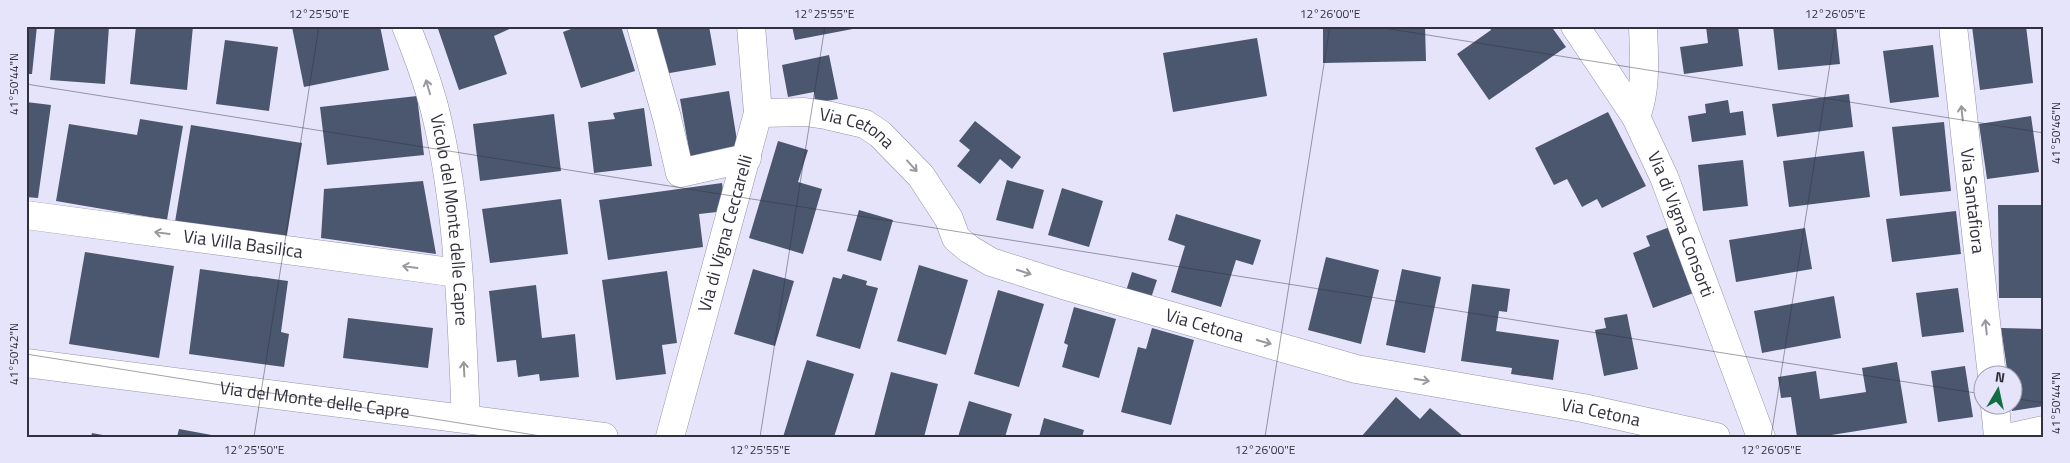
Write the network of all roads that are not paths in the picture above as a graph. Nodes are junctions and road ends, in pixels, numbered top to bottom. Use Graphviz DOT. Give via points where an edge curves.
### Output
graph roads {
  1 [pos="406,26"];
  2 [pos="641,26"];
  3 [pos="751,26"];
  4 [pos="1575,26"];
  5 [pos="1643,26"];
  6 [pos="1953,26"];
  7 [pos="758,113"];
  8 [pos="1636,117"];
  9 [pos="747,158"];
  10 [pos="26,215"];
  11 [pos="458,273"];
  12 [pos="26,363"];
  13 [pos="1991,366"];
  14 [pos="1996,416"];
  15 [pos="466,418"];
  16 [pos="2044,430"];
  17 [pos="604,437"];
  18 [pos="670,437"];
  19 [pos="1716,437"];
  20 [pos="1761,437"];
  21 [pos="1998,437"];
  22 [pos="2012,437"];
  11 -- 1 [label="street, Vicolo del Monte delle Capre, one-way" via="438,123"];
  2 -- 9 [label="street" via="680,173"];
  3 -- 7 [label="street, Via di Vigna Ceccarelli"];
  4 -- 8 [label="street, Via di Vigna Consorti"];
  5 -- 8 [label="street" via="1643,84"];
  13 -- 6 [label="street, Via Santafiora, one-way"];
  7 -- 9 [label="street, Via di Vigna Ceccarelli"];
  7 -- 19 [label="street, Via Cetona, one-way" via="805,112 865,124 896,148 921,176 949,220 956,238 991,262 1356,369 1583,408"];
  8 -- 20 [label="street, Via di Vigna Consorti" via="1664,177"];
  9 -- 18 [label="street, Via di Vigna Ceccarelli"];
  11 -- 10 [label="street, Via Villa Basilica, one-way"];
  15 -- 11 [label="street, Vicolo del Monte delle Capre, one-way"];
  12 -- 15 [label="street, Via del Monte delle Capre"];
  14 -- 21 [label="street"];
  15 -- 17 [label="street, Via del Monte delle Capre"];
  16 -- 22 [label="street"];
}
